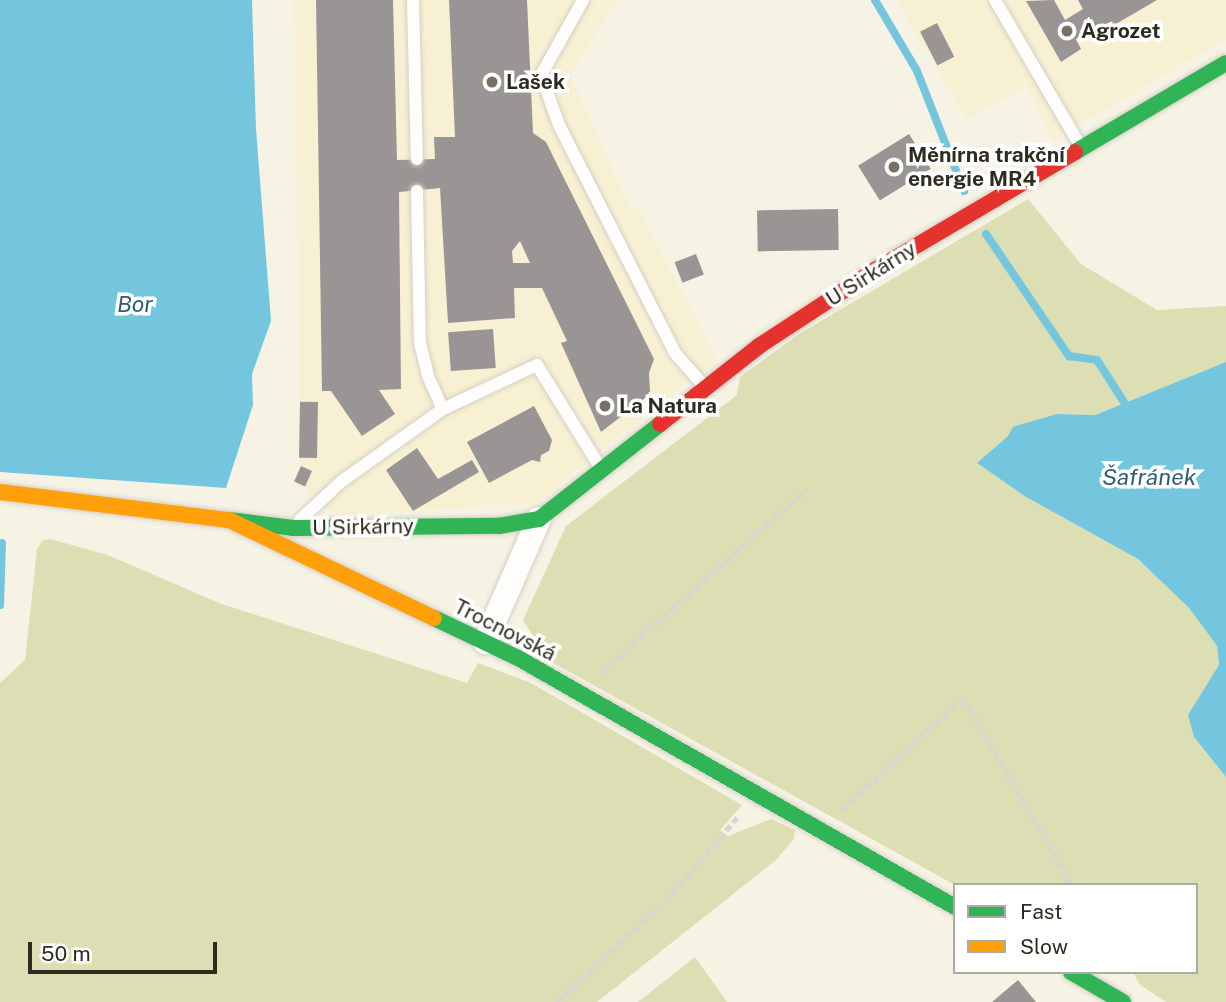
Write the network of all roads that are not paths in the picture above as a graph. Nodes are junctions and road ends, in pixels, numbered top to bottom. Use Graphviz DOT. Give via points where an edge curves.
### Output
graph roads {
  1 [pos="413,0"];
  2 [pos="583,0"];
  3 [pos="995,0"];
  4 [pos="1226,63"];
  5 [pos="1081,147"];
  6 [pos="417,159"];
  7 [pos="417,191"];
  8 [pos="705,387"];
  9 [pos="443,409"];
  10 [pos="602,470"];
  11 [pos="0,492"];
  12 [pos="540,519"];
  13 [pos="229,520"];
  14 [pos="293,528"];
  15 [pos="485,642"];
  16 [pos="953,906"];
  17 [pos="1074,974"];
  18 [pos="1123,1002"];
  1 -- 6 [label="lane"];
  2 -- 8 [label="lane" via="541,75 559,125 675,353"];
  3 -- 5 [label="lane"];
  4 -- 5 [label="street, U Sirkárny"];
  5 -- 8 [label="street, U Sirkárny" via="875,271"];
  7 -- 9 [label="lane" via="420,343"];
  8 -- 10 [label="street, U Sirkárny"];
  9 -- 10 [label="lane" via="537,365"];
  9 -- 14 [label="lane" via="342,481"];
  10 -- 12 [label="street, U Sirkárny"];
  11 -- 13 [label="street, Trocnovská"];
  12 -- 14 [label="street, U Sirkárny" via="499,526"];
  12 -- 15 [label="street, U Sirkárny"];
  13 -- 14 [label="street, U Sirkárny"];
  13 -- 15 [label="street, Trocnovská"];
  15 -- 16 [label="street, Trocnovská"];
  17 -- 18 [label="street"];
}
